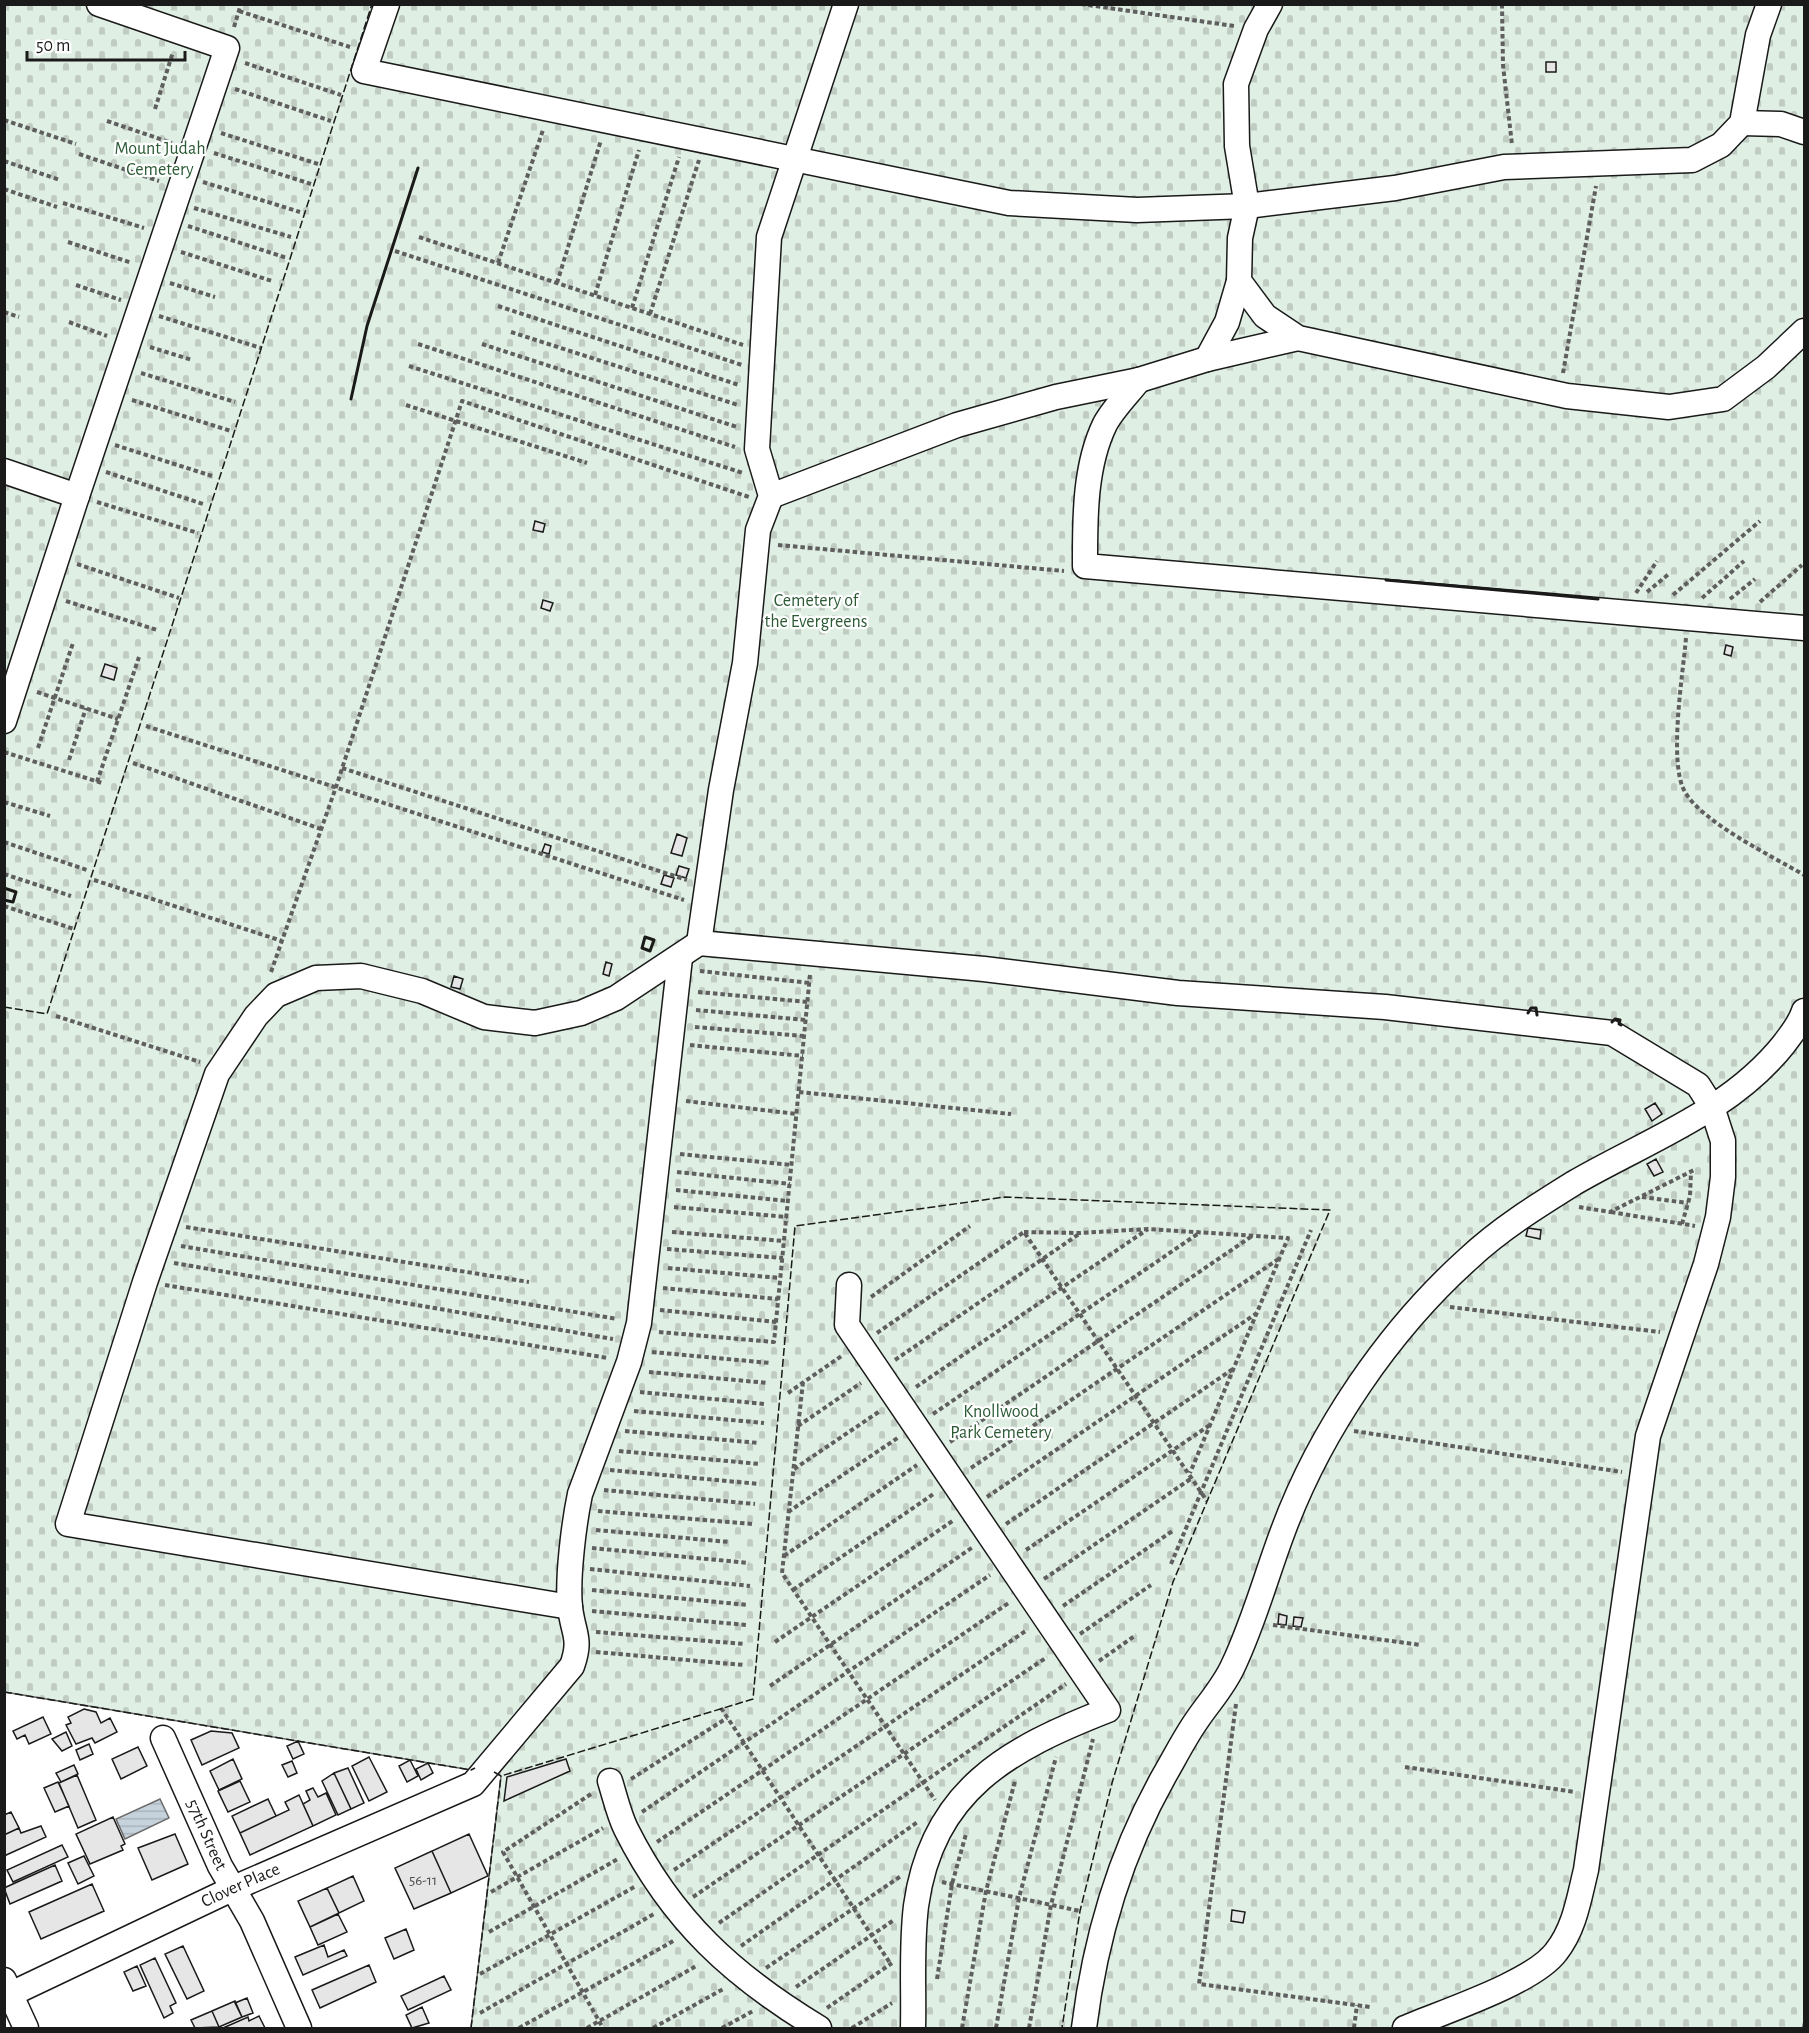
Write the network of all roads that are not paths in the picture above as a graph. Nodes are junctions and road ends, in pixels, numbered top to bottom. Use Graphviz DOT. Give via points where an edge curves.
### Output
graph roads {
  1 [pos="99,4"];
  2 [pos="387,4"];
  3 [pos="846,4"];
  4 [pos="1270,4"];
  5 [pos="1769,4"];
  6 [pos="1742,123"];
  7 [pos="1804,132"];
  8 [pos="796,159"];
  9 [pos="1247,206"];
  10 [pos="1239,281"];
  11 [pos="1804,331"];
  12 [pos="1298,339"];
  13 [pos="1207,359"];
  14 [pos="1139,380"];
  15 [pos="4,471"];
  16 [pos="769,493"];
  17 [pos="76,496"];
  18 [pos="1804,628"];
  19 [pos="4,722"];
  20 [pos="699,943"];
  21 [pos="684,964"];
  22 [pos="1804,1011"];
  23 [pos="1712,1107"];
  24 [pos="849,1285"];
  25 [pos="578,1598"];
  26 [pos="162,1738"];
  27 [pos="611,1786"];
  28 [pos="234,1888"];
  29 [pos="8,1987"];
  30 [pos="814,2025"];
  31 [pos="27,2028"];
  32 [pos="299,2028"];
  33 [pos="913,2028"];
  34 [pos="1084,2028"];
  35 [pos="1405,2028"];
  1 -- 17 [label="street" via="227,48"];
  2 -- 8 [label="street" via="364,71"];
  3 -- 8 [label="street"];
  4 -- 9 [label="street" via="1256,29 1236,84 1237,146"];
  5 -- 6 [label="street" via="1758,35"];
  6 -- 7 [label="street" via="1781,124"];
  6 -- 9 [label="street" via="1721,145 1692,160 1515,166 1395,188"];
  8 -- 9 [label="street" via="1009,203 1137,210"];
  8 -- 16 [label="street" via="769,237 759,402"];
  9 -- 10 [label="street" via="1240,238"];
  10 -- 12 [label="street" via="1265,316"];
  10 -- 13 [label="street" via="1227,322"];
  11 -- 12 [label="street" via="1766,367 1723,399 1669,407 1559,394"];
  12 -- 13 [label="street"];
  13 -- 14 [label="street"];
  14 -- 16 [label="street" via="1056,397 957,426"];
  14 -- 18 [label="street" via="1105,424 1092,467 1085,517 1085,566 1646,605 1684,618"];
  15 -- 17 [label="street"];
  16 -- 20 [label="street" via="758,530 745,663 721,790"];
  17 -- 19 [label="street"];
  20 -- 21 [label="street"];
  20 -- 23 [label="street" via="984,969 1178,993 1384,1007 1612,1033 1698,1085"];
  21 -- 25 [label="street" via="645,1257 640,1341 580,1494 575,1517"];
  21 -- 25 [label="street" via="648,975 615,998 590,1009 535,1023 484,1017 422,991 362,975 316,978 276,995 256,1016 220,1069 145,1282 68,1524"];
  22 -- 23 [label="street" via="1802,1021 1774,1056 1734,1093"];
  23 -- 34 [label="street" via="1576,1182 1470,1256 1422,1303 1368,1373 1312,1463 1233,1666 1163,1778 1131,1840 1106,1914"];
  23 -- 35 [label="street" via="1723,1141 1716,1229 1648,1436 1586,1870 1575,1919 1556,1953 1525,1976"];
  24 -- 33 [label="street" via="847,1325 1108,1710 1064,1728 982,1775 947,1815 916,1904"];
  25 -- 28 [label="street, Clover Place" via="572,1666 473,1784"];
  26 -- 28 [label="street, 57th Street" via="220,1866"];
  27 -- 30 [label="street" via="623,1821 654,1879 696,1934 746,1979"];
  28 -- 29 [label="street, Clover Place"];
  28 -- 32 [label="street, 57th Street"];
  29 -- 31 [label="street"];
}
